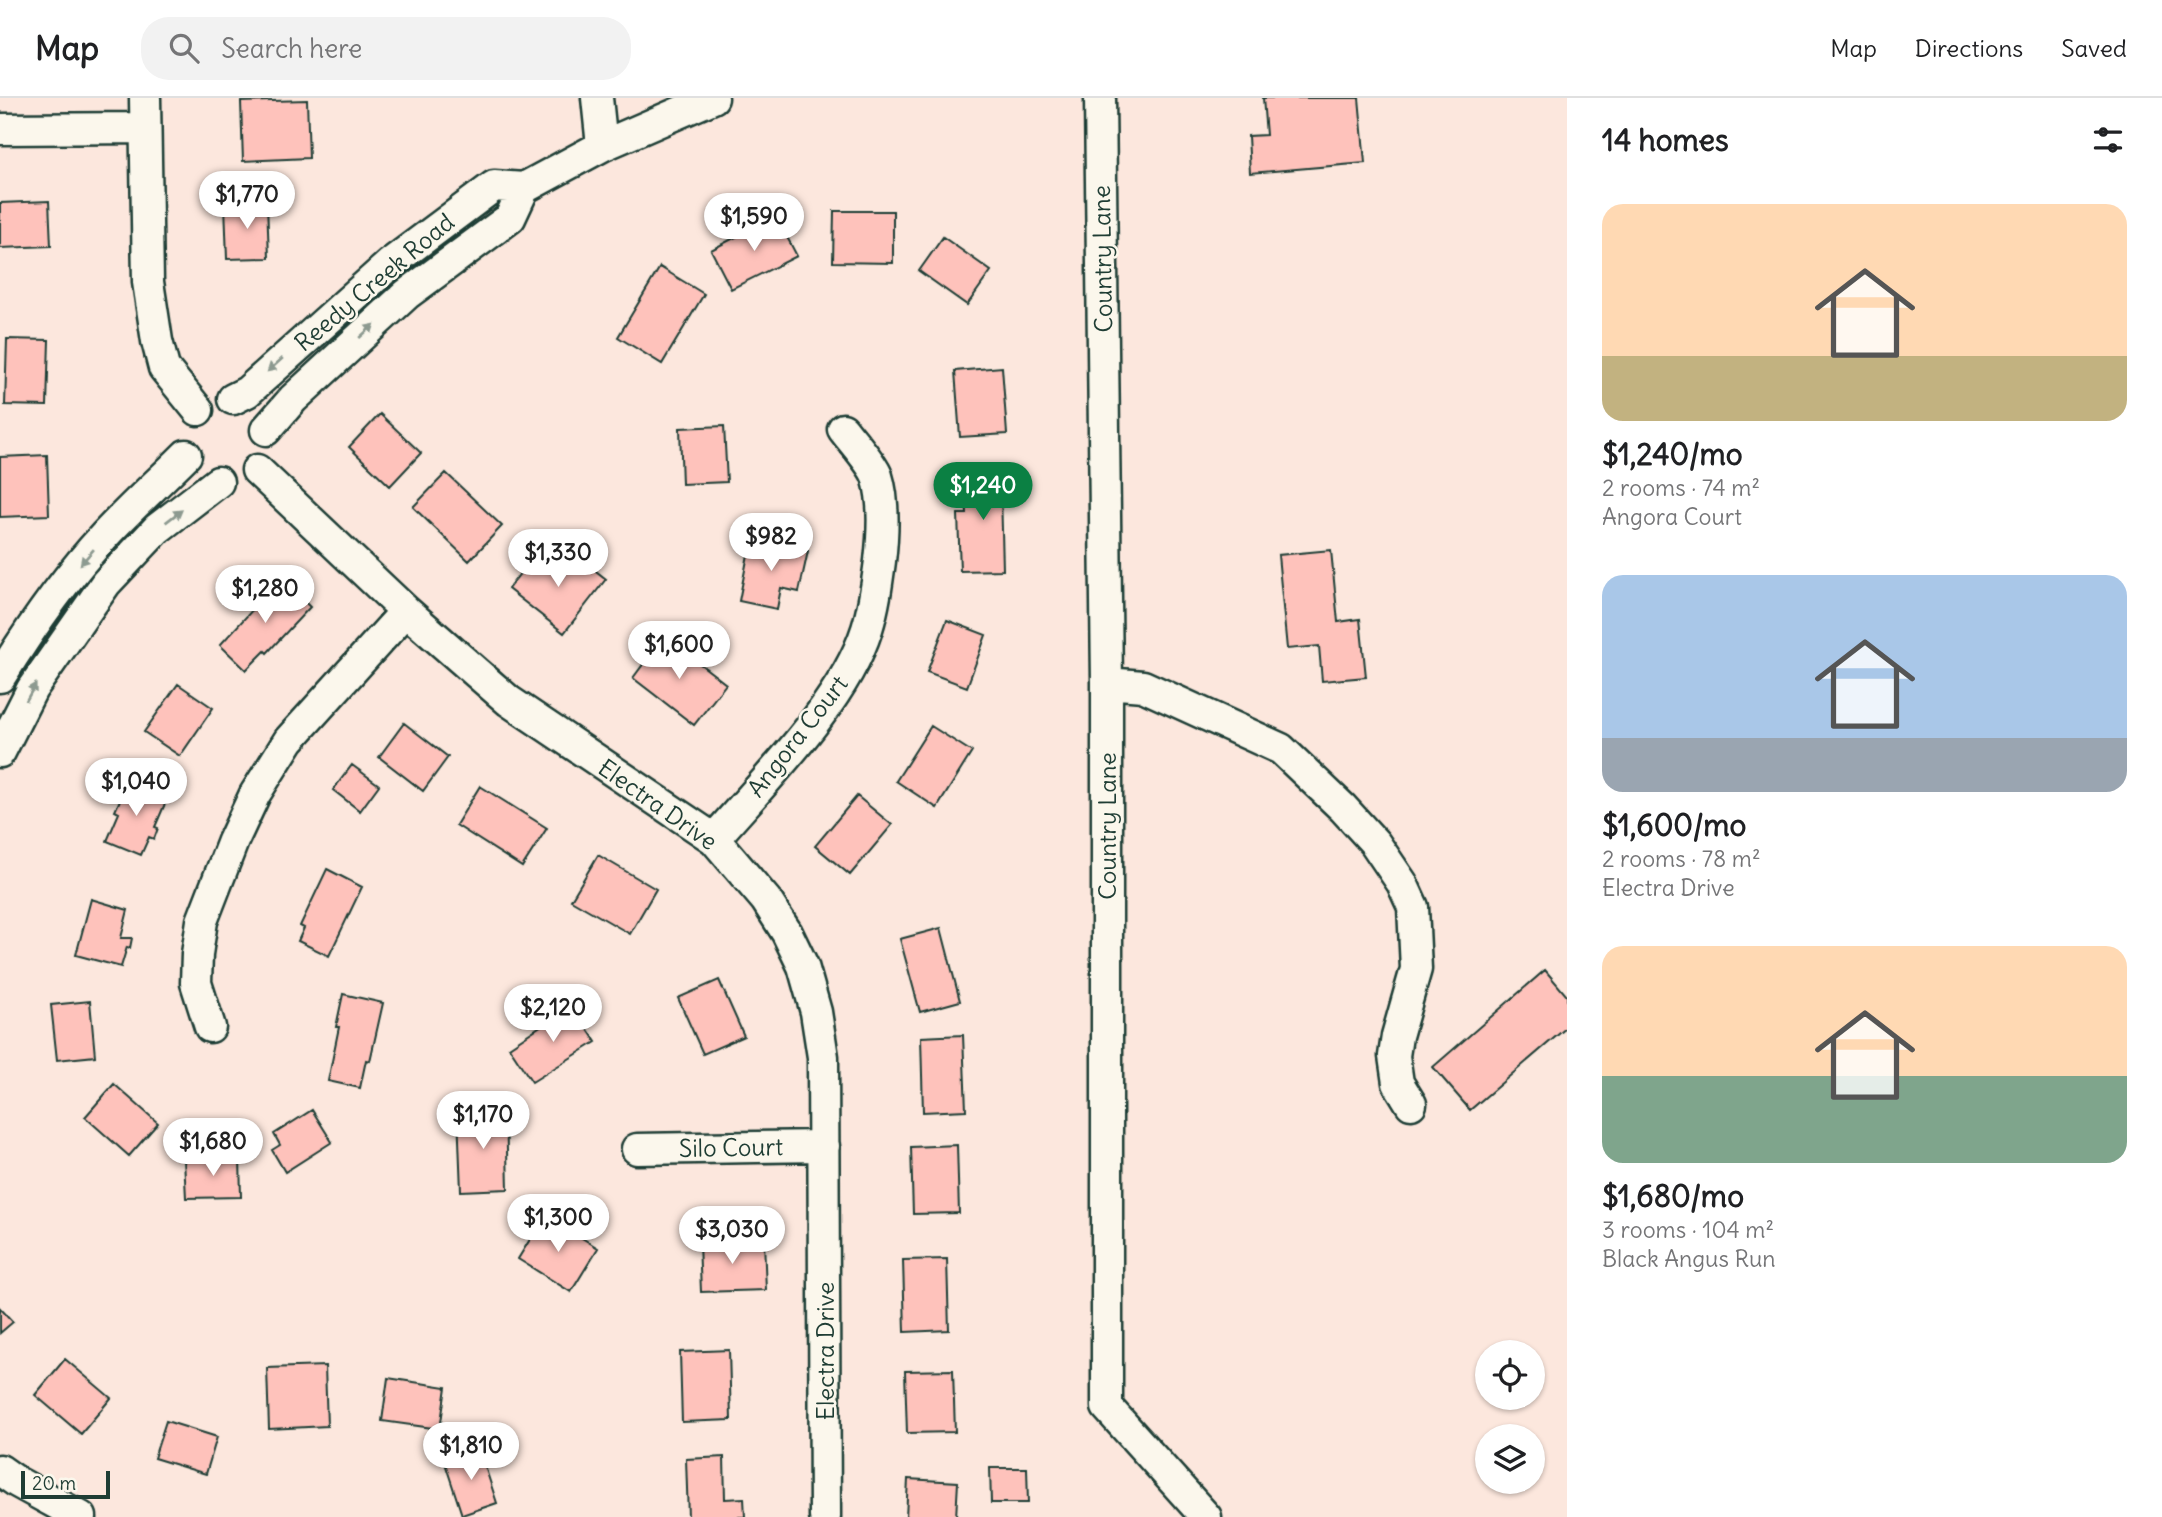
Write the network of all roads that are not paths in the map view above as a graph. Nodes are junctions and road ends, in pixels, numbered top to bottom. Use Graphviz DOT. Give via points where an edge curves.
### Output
graph roads {
  1 [pos="145,98"];
  2 [pos="597,98"];
  3 [pos="713,98"];
  4 [pos="1100,98"];
  5 [pos="145,128"];
  6 [pos="0,129"];
  7 [pos="602,146"];
  8 [pos="524,188"];
  9 [pos="233,399"];
  10 [pos="198,410"];
  11 [pos="843,429"];
  12 [pos="267,430"];
  13 [pos="186,455"];
  14 [pos="257,470"];
  15 [pos="218,482"];
  16 [pos="406,611"];
  17 [pos="0,677"];
  18 [pos="1107,683"];
  19 [pos="0,752"];
  20 [pos="714,839"];
  21 [pos="210,1027"];
  22 [pos="1411,1104"];
  23 [pos="824,1146"];
  24 [pos="637,1149"];
  25 [pos="0,1470"];
  26 [pos="81,1517"];
  27 [pos="825,1517"];
  28 [pos="1206,1517"];
  1 -- 5 [label="street"];
  2 -- 7 [label="street"];
  3 -- 7 [label="street, Reedy Creek Road"];
  4 -- 18 [label="street, Country Lane"];
  5 -- 6 [label="street"];
  5 -- 10 [label="street" via="148,282 157,341 164,368"];
  7 -- 8 [label="street, Reedy Creek Road"];
  8 -- 9 [label="street, Reedy Creek Road, one-way" via="494,186 466,205 391,263 247,392"];
  12 -- 8 [label="street, Reedy Creek Road, one-way" via="293,399 407,294 510,218"];
  9 -- 10 [label="street" via="213,400"];
  9 -- 12 [label="street" via="252,407"];
  10 -- 13 [label="street" via="186,429"];
  11 -- 20 [label="street, Angora Court" via="877,475 881,505 882,542 867,630 834,694"];
  12 -- 14 [label="street" via="268,444"];
  13 -- 15 [label="street" via="194,468"];
  13 -- 17 [label="street, one-way" via="76,569"];
  14 -- 15 [label="street" via="239,480"];
  14 -- 16 [label="street, Electra Drive"];
  19 -- 15 [label="street, one-way" via="32,688 106,583 157,529"];
  16 -- 20 [label="street, Electra Drive" via="509,701"];
  16 -- 21 [label="street" via="289,740 244,817 202,921 196,983"];
  18 -- 22 [label="street" via="1143,686 1281,749 1376,843 1413,907 1416,969 1394,1056 1398,1083"];
  18 -- 28 [label="street, Country Lane" via="1107,1407"];
  20 -- 23 [label="street, Electra Drive" via="766,900 803,966 823,1057"];
  23 -- 24 [label="street, Silo Court"];
  23 -- 27 [label="street, Electra Drive"];
  25 -- 26 [label="street"];
}
